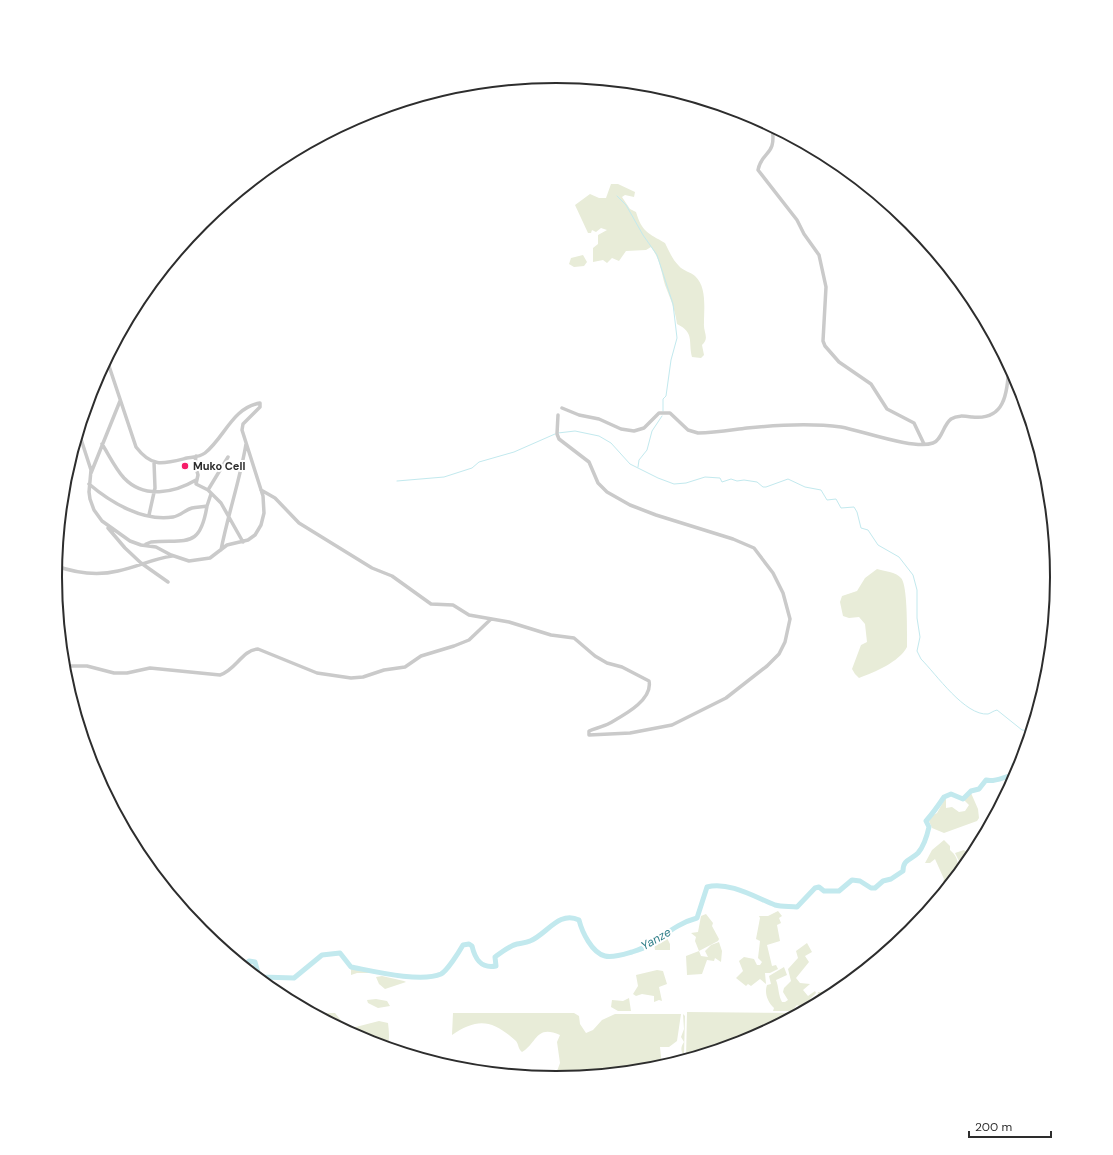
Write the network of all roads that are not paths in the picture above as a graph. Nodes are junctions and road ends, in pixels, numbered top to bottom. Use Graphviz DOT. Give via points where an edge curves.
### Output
graph roads {
  1 [pos="773,133"];
  2 [pos="109,367"];
  3 [pos="1007,375"];
  4 [pos="120,400"];
  5 [pos="562,408"];
  6 [pos="558,415"];
  7 [pos="82,441"];
  8 [pos="246,443"];
  9 [pos="102,444"];
  10 [pos="924,444"];
  11 [pos="196,456"];
  12 [pos="228,457"];
  13 [pos="154,462"];
  14 [pos="91,474"];
  15 [pos="196,480"];
  16 [pos="89,484"];
  17 [pos="208,490"];
  18 [pos="261,490"];
  19 [pos="154,491"];
  20 [pos="211,494"];
  21 [pos="207,506"];
  22 [pos="228,513"];
  23 [pos="149,515"];
  24 [pos="105,524"];
  25 [pos="243,542"];
  26 [pos="145,545"];
  27 [pos="221,550"];
  28 [pos="173,556"];
  29 [pos="141,563"];
  30 [pos="62,568"];
  31 [pos="168,582"];
  32 [pos="491,619"];
  33 [pos="70,666"];
  1 -- 10 [label="street" via="772,150 758,170 798,221 819,255 827,294 823,343 835,358 871,384 887,409 914,423"];
  2 -- 4 [label="street"];
  3 -- 10 [label="street" via="1002,404 996,413 984,417 952,418 945,425 938,440"];
  4 -- 9 [label="street"];
  4 -- 13 [label="street" via="136,447 143,456"];
  5 -- 10 [label="street" via="599,419 621,429 634,431 644,428 659,413 670,413 688,430 698,433 783,426 833,427"];
  6 -- 32 [label="street" via="559,439 590,462 598,483 607,492 656,515 754,548 773,573 788,608 790,619 785,642 779,654 767,666 726,698 672,725 630,734 593,736 588,734 589,731 609,724 640,703 648,694 649,681 595,656 578,639 551,635"];
  7 -- 14 [label="street"];
  8 -- 11 [label="street" via="243,424 258,410 260,403 236,415 205,452"];
  8 -- 18 [label="street"];
  8 -- 22 [label="street"];
  9 -- 14 [label="street"];
  9 -- 19 [label="street" via="124,478 132,484"];
  11 -- 13 [label="street" via="169,462"];
  11 -- 15 [label="street"];
  12 -- 17 [label="street"];
  13 -- 19 [label="street"];
  14 -- 16 [label="street"];
  15 -- 17 [label="street" via="198,486"];
  15 -- 19 [label="street" via="177,490"];
  16 -- 23 [label="street" via="121,506 136,513"];
  16 -- 24 [label="street" via="94,510"];
  17 -- 20 [label="street"];
  18 -- 25 [label="street" via="264,506 261,525 251,538"];
  18 -- 32 [label="street" via="275,498 299,523 372,568 392,576 428,603 452,605 469,615"];
  19 -- 23 [label="street"];
  20 -- 21 [label="street"];
  20 -- 22 [label="street"];
  21 -- 23 [label="street" via="192,508 174,517"];
  21 -- 26 [label="street" via="204,524 195,537 188,540 151,542"];
  22 -- 25 [label="street"];
  22 -- 27 [label="street"];
  24 -- 26 [label="street" via="130,541"];
  24 -- 29 [label="street" via="116,539"];
  25 -- 27 [label="street" via="227,545"];
  26 -- 28 [label="street" via="156,547"];
  27 -- 28 [label="street" via="210,558 196,561 185,561"];
  28 -- 29 [label="street"];
  29 -- 30 [label="street" via="102,574"];
  29 -- 31 [label="street"];
  32 -- 33 [label="street" via="469,640 420,656 400,668 363,677 351,678 317,673 258,649 248,652 235,666 220,675 150,668 114,673 87,666"];
}
